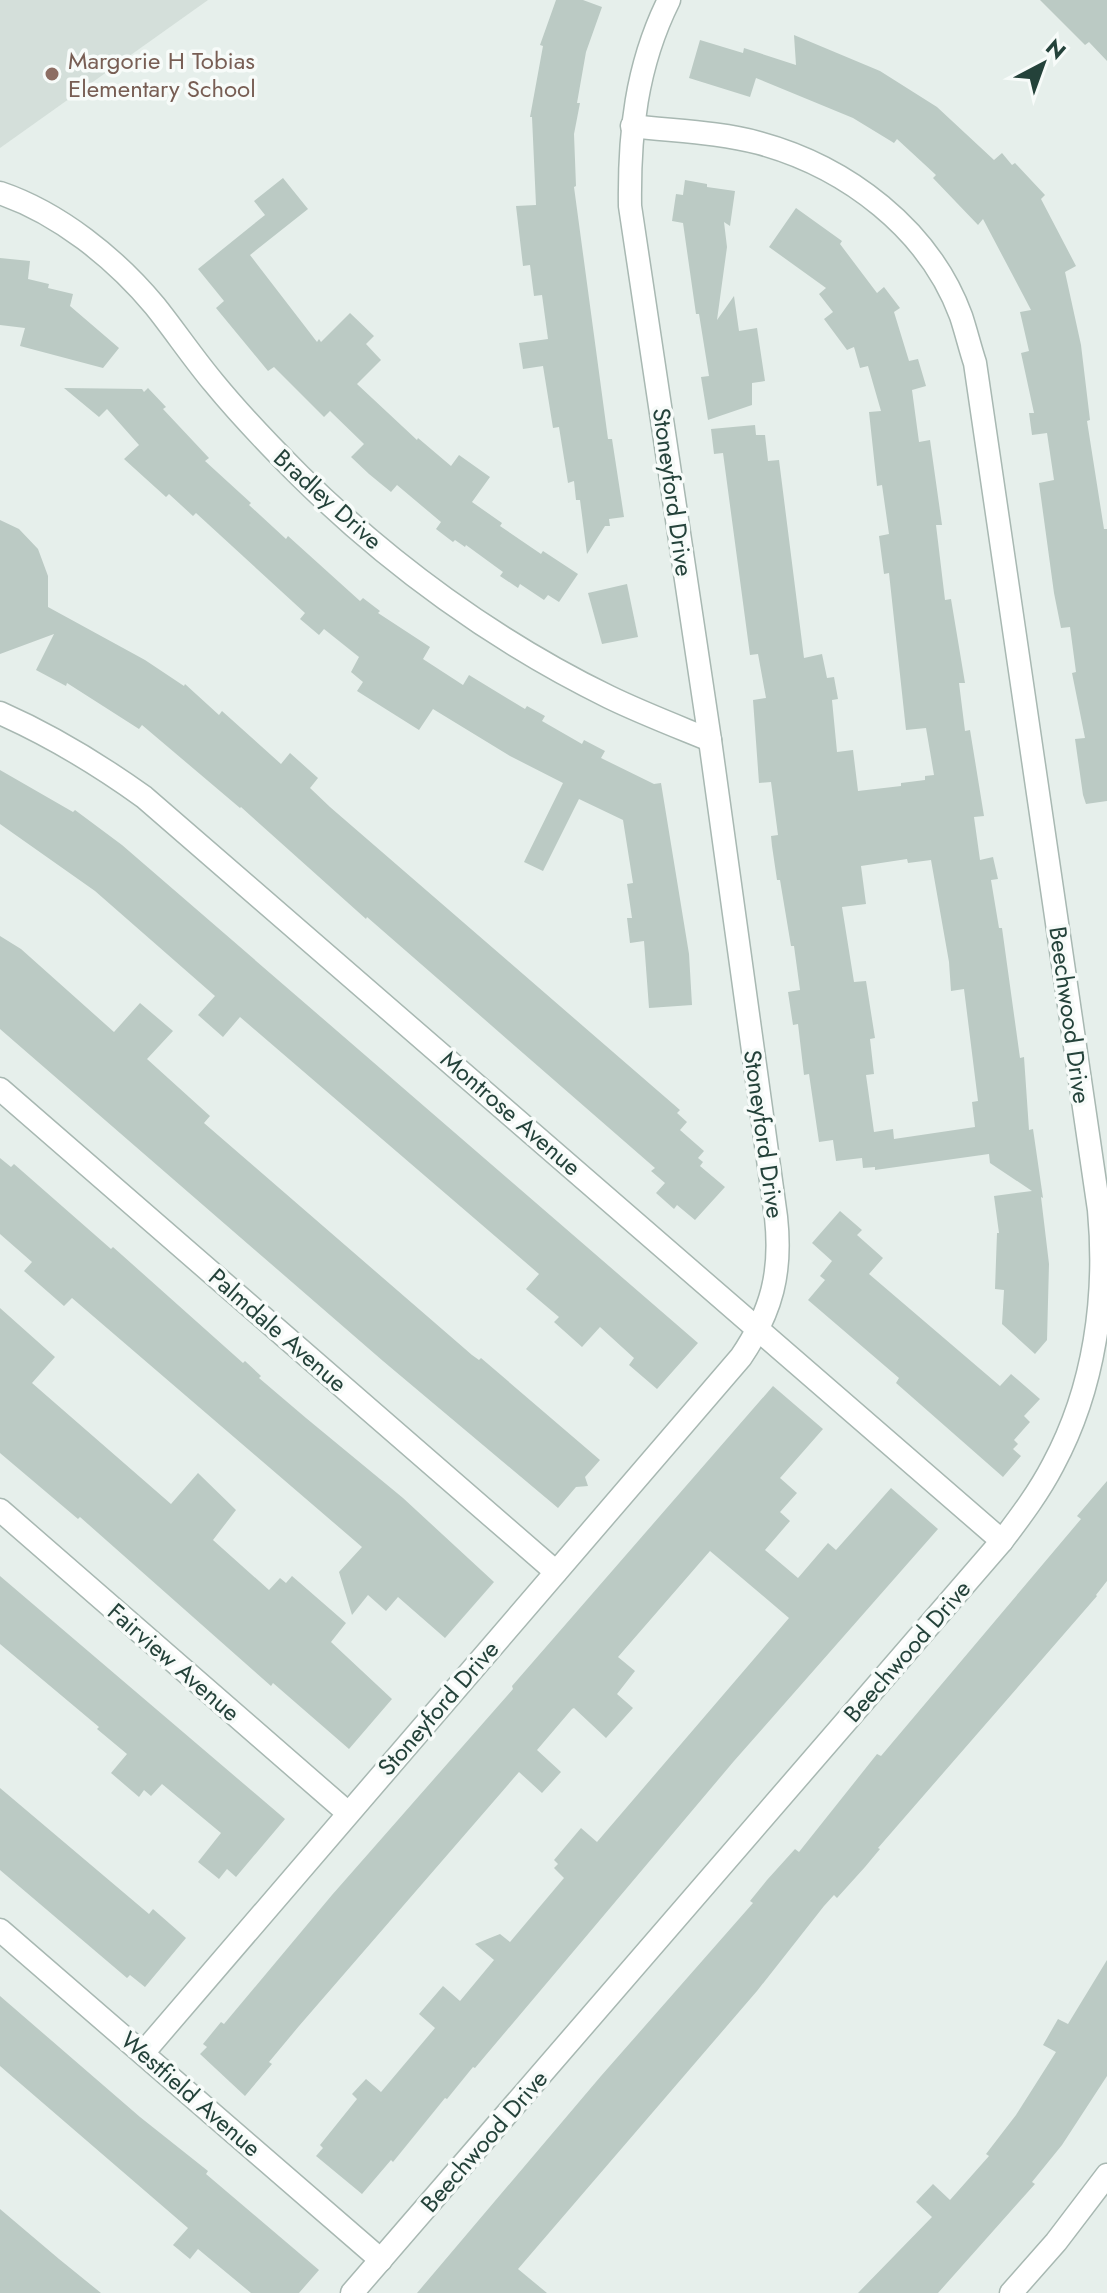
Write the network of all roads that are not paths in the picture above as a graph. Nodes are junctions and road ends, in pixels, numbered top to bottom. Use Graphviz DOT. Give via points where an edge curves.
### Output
graph roads {
  1 [pos="669,0"];
  2 [pos="632,126"];
  3 [pos="0,193"];
  4 [pos="0,713"];
  5 [pos="710,740"];
  6 [pos="0,1089"];
  7 [pos="760,1328"];
  8 [pos="0,1510"];
  9 [pos="1002,1541"];
  10 [pos="556,1572"];
  11 [pos="348,1813"];
  12 [pos="0,1930"];
  13 [pos="143,2053"];
  14 [pos="1107,2175"];
  15 [pos="381,2260"];
  16 [pos="352,2293"];
  17 [pos="1011,2293"];
  1 -- 2 [label="street, Stoneyford Drive" via="645,57"];
  2 -- 5 [label="street, Stoneyford Drive" via="630,206"];
  2 -- 9 [label="street, Beechwood Drive" via="756,142 799,155 861,191 908,231 938,270 961,315 975,363 1103,1255 1096,1337 1072,1422 1055,1463"];
  3 -- 5 [label="street, Bradley Drive" via="55,220 127,276 256,432 401,564 559,671"];
  4 -- 7 [label="street, Montrose Avenue" via="98,763 144,797"];
  5 -- 7 [label="street, Stoneyford Drive" via="779,1244"];
  6 -- 10 [label="street, Palmdale Avenue"];
  7 -- 9 [label="street, Montrose Avenue"];
  7 -- 10 [label="street, Stoneyford Drive" via="741,1357"];
  8 -- 11 [label="street, Fairview Avenue"];
  9 -- 15 [label="street, Beechwood Drive"];
  10 -- 11 [label="street, Stoneyford Drive"];
  11 -- 13 [label="street, Stoneyford Drive"];
  12 -- 13 [label="street, Westfield Avenue"];
  13 -- 15 [label="street, Westfield Avenue"];
  14 -- 17 [label="street"];
  15 -- 16 [label="street, Beechwood Drive"];
}
